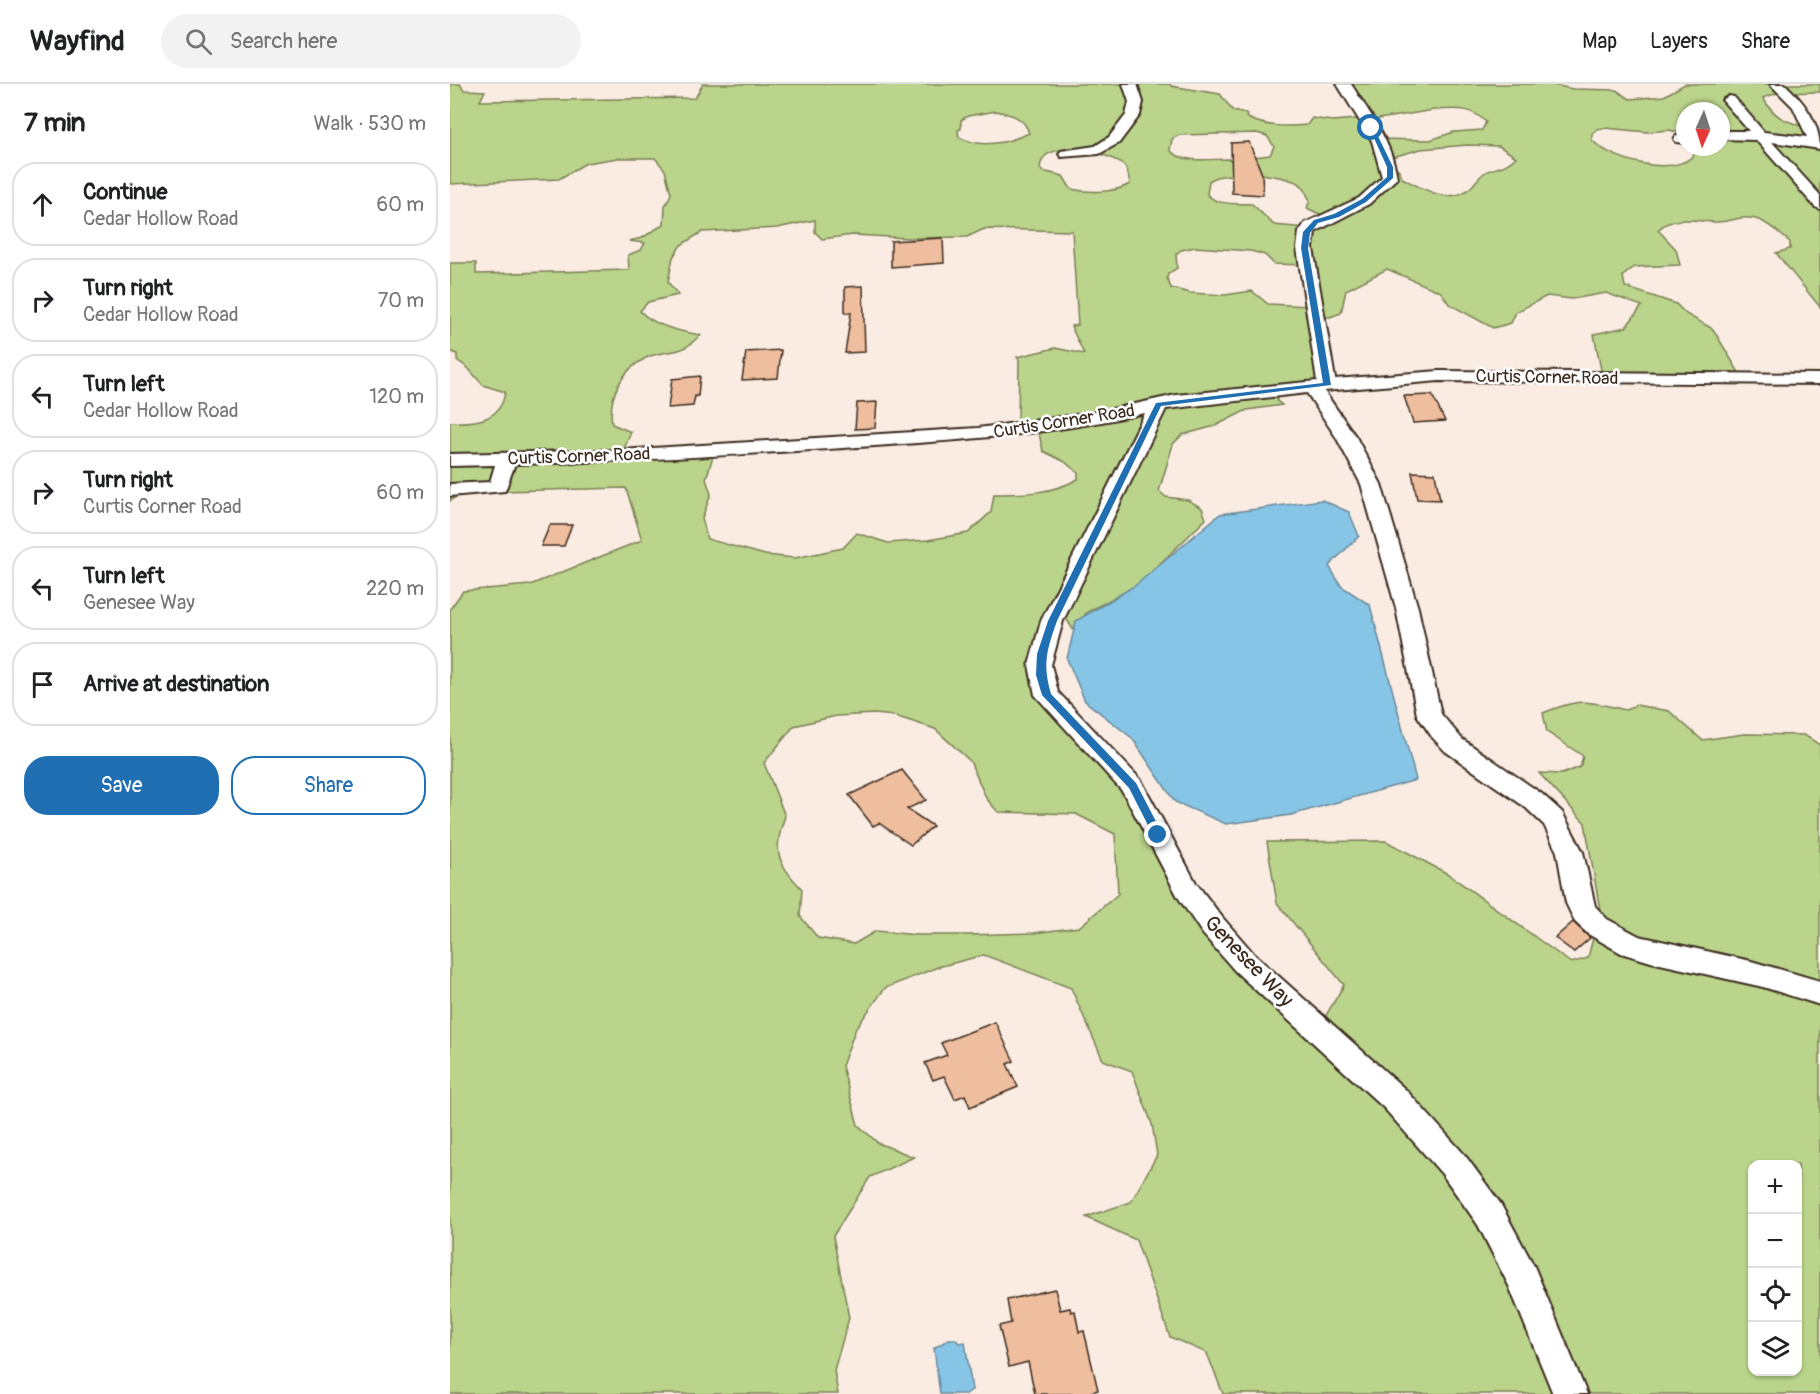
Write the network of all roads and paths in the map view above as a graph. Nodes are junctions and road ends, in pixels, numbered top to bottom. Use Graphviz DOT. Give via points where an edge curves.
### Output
graph roads {
  1 [pos="1130,84"];
  2 [pos="1344,84"];
  3 [pos="1777,84"];
  4 [pos="1729,100"];
  5 [pos="1730,135"];
  6 [pos="1761,136"];
  7 [pos="1819,144"];
  8 [pos="1066,154"];
  9 [pos="1820,204"];
  10 [pos="1820,380"];
  11 [pos="1320,385"];
  12 [pos="1159,404"];
  13 [pos="507,459"];
  14 [pos="450,460"];
  15 [pos="450,490"];
  16 [pos="1820,993"];
  17 [pos="1570,1394"];
  1 -- 8 [label="street" via="1136,102 1133,115 1114,140 1099,150"];
  2 -- 11 [label="street" via="1377,140 1390,167 1390,178 1364,201 1316,221 1307,232 1305,248"];
  3 -- 7 [label="street" via="1798,105"];
  4 -- 6 [label="street"];
  5 -- 6 [label="street"];
  6 -- 7 [label="street"];
  6 -- 9 [label="street"];
  10 -- 11 [label="street, Curtis Corner Road" via="1470,375"];
  11 -- 12 [label="street, Curtis Corner Road"];
  11 -- 16 [label="street" via="1371,484 1407,608 1429,716 1453,747 1550,815 1565,839 1574,866 1579,904 1587,917 1623,942 1652,952 1772,977"];
  12 -- 13 [label="street, Curtis Corner Road" via="1055,425 978,434"];
  12 -- 17 [label="street, Genesee Way" via="1053,621 1040,665 1047,695 1132,786 1187,890 1212,926 1245,963 1395,1099 1453,1164 1489,1214 1522,1277"];
  13 -- 14 [label="street, Curtis Corner Road"];
  13 -- 15 [label="street" via="498,487"];
}
